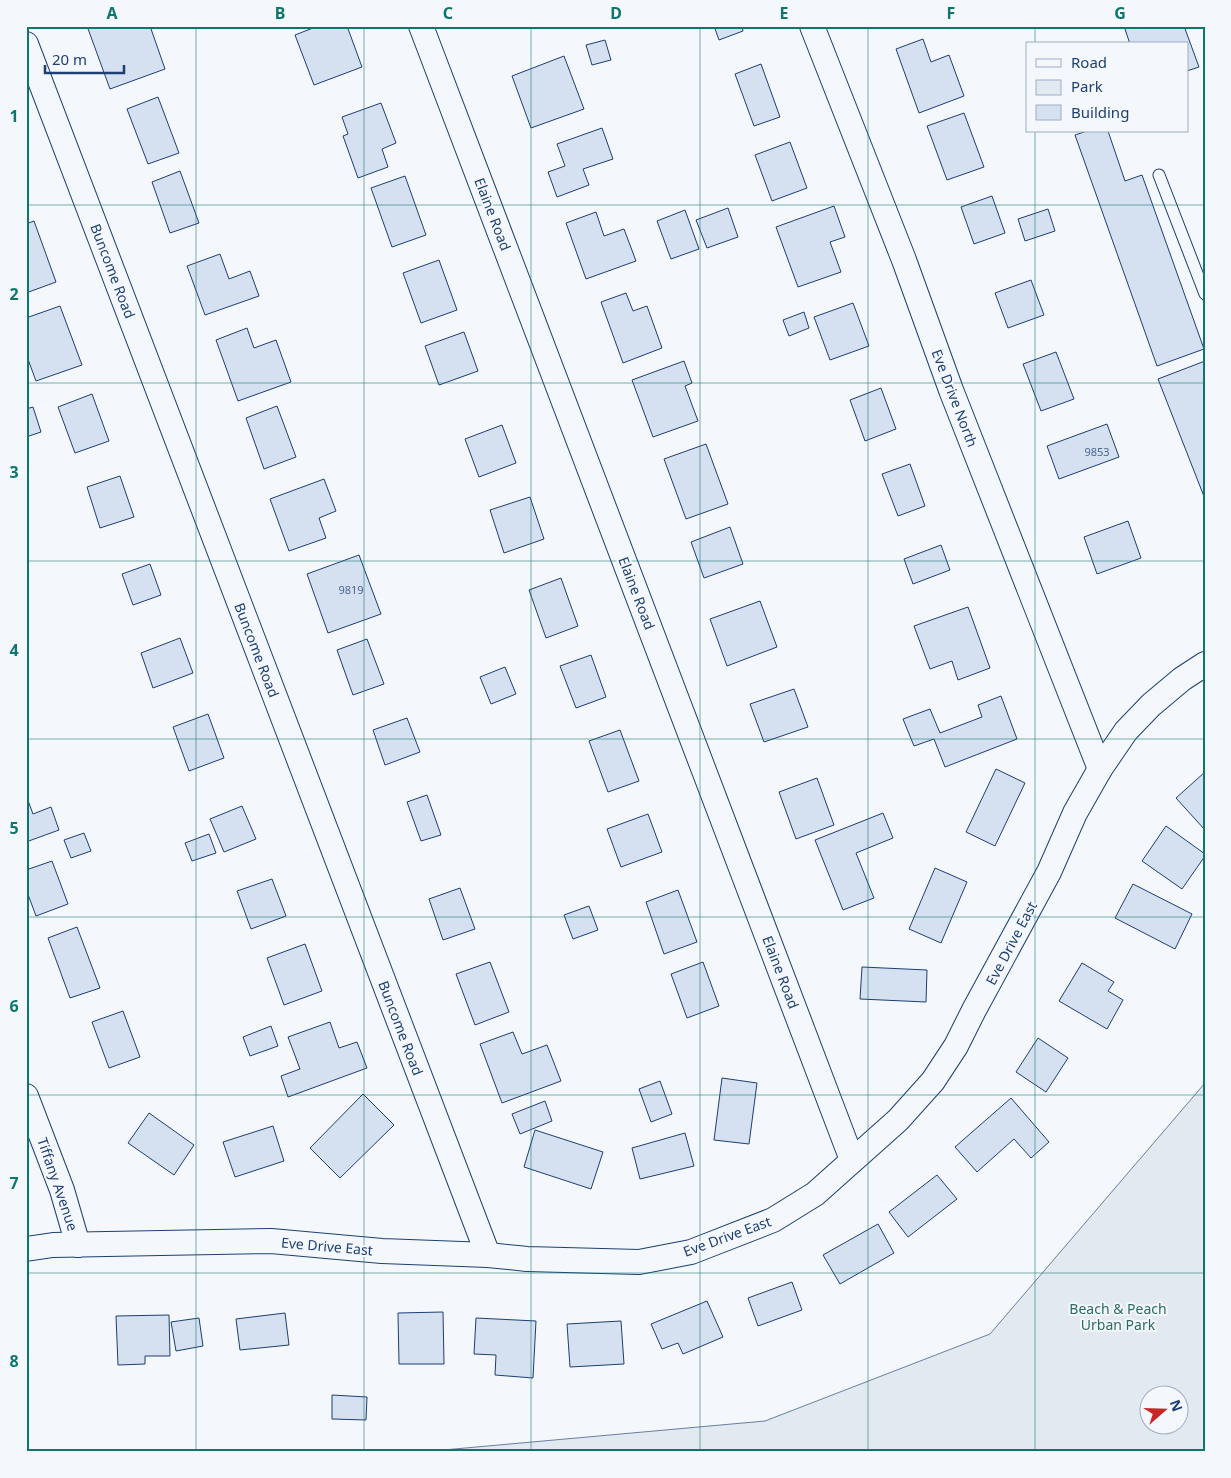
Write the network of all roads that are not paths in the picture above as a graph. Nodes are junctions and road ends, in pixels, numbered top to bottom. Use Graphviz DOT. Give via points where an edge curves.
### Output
graph roads {
  1 [pos="421,26"];
  2 [pos="812,26"];
  3 [pos="26,44"];
  4 [pos="1159,175"];
  5 [pos="1205,294"];
  6 [pos="1205,664"];
  7 [pos="1100,769"];
  8 [pos="26,1096"];
  9 [pos="852,1160"];
  10 [pos="78,1245"];
  11 [pos="26,1249"];
  12 [pos="488,1255"];
  1 -- 9 [label="street, Elaine Road"];
  2 -- 7 [label="street, Eve Drive North"];
  3 -- 12 [label="street, Buncome Road"];
  4 -- 5 [label="lane"];
  6 -- 7 [label="street, Eve Drive East" via="1151,705 1126,731"];
  7 -- 9 [label="street, Eve Drive East" via="956,1046 933,1081 898,1120"];
  8 -- 10 [label="street, Tiffany Avenue" via="62,1190"];
  9 -- 12 [label="street, Eve Drive East" via="814,1194 773,1220 691,1252 639,1262"];
  10 -- 11 [label="street, Eve Drive East"];
  10 -- 12 [label="street, Eve Drive East" via="271,1241 382,1251"];
}
